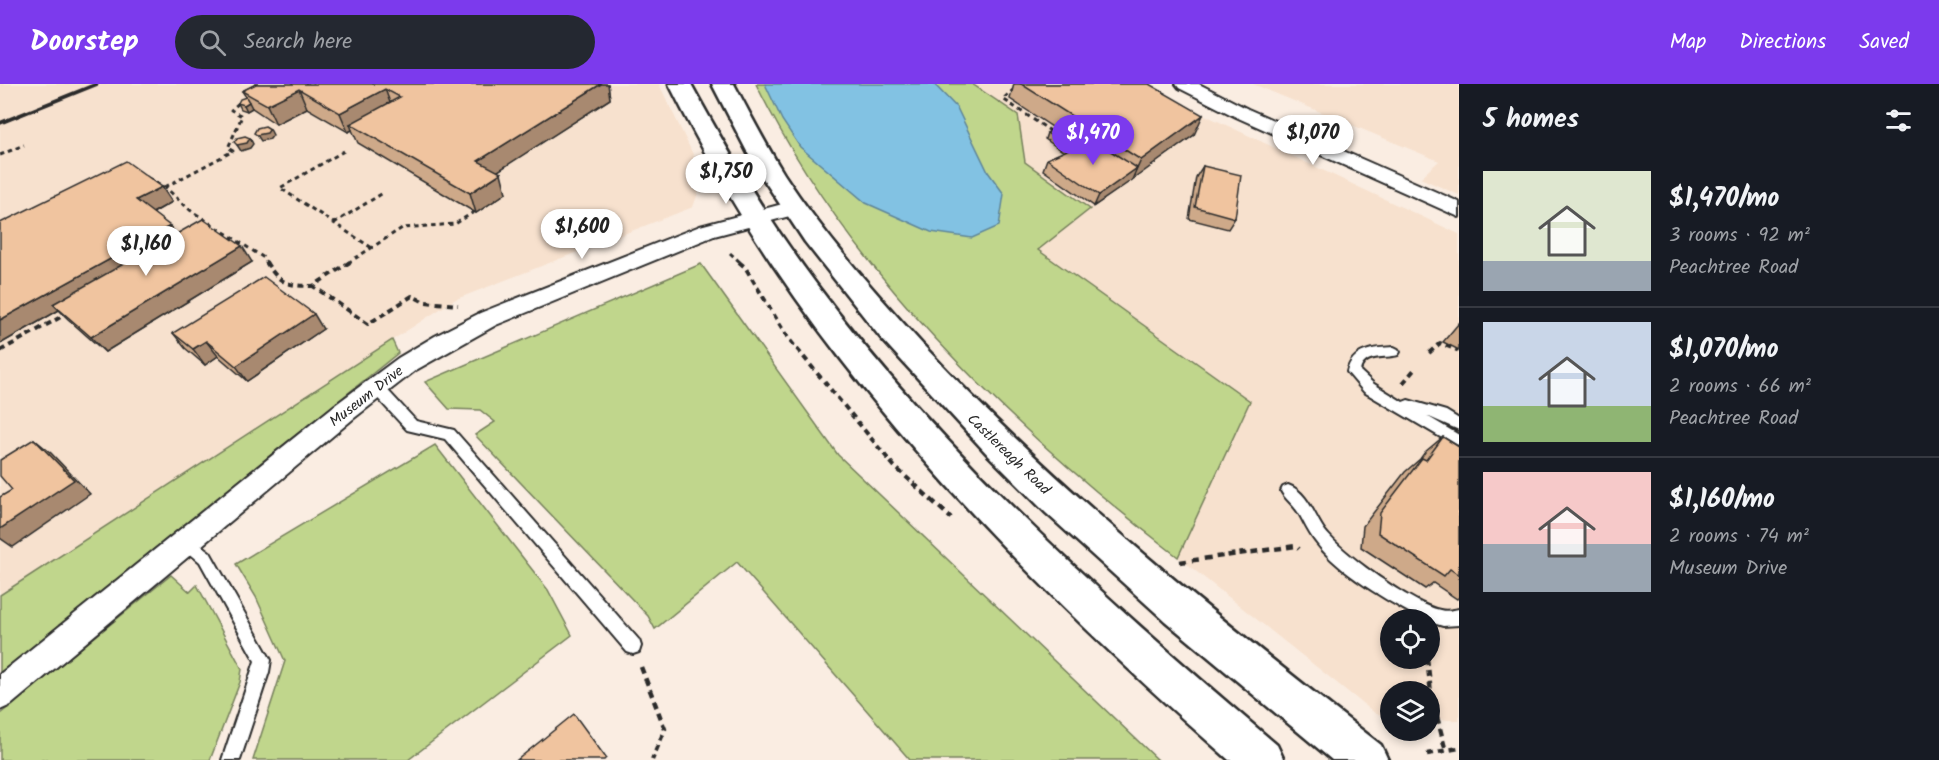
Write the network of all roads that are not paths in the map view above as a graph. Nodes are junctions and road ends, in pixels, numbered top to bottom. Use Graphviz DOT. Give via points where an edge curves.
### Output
graph roads {
  1 [pos="680,84"];
  2 [pos="723,84"];
  3 [pos="1185,84"];
  4 [pos="794,208"];
  5 [pos="1459,210"];
  6 [pos="756,218"];
  7 [pos="1394,352"];
  8 [pos="376,387"];
  9 [pos="1394,403"];
  10 [pos="1459,425"];
  11 [pos="1459,442"];
  12 [pos="1288,491"];
  13 [pos="186,541"];
  14 [pos="1459,617"];
  15 [pos="633,646"];
  16 [pos="0,694"];
  17 [pos="231,760"];
  18 [pos="1262,760"];
  19 [pos="1366,760"];
  1 -- 6 [label="main road"];
  2 -- 4 [label="main road, Castlereagh Road" via="749,136"];
  3 -- 5 [label="street"];
  4 -- 6 [label="street, Museum Drive"];
  4 -- 19 [label="main road, Castlereagh Road" via="939,385 1009,456 1162,596"];
  6 -- 8 [label="street, Museum Drive" via="707,231 488,319 443,342"];
  6 -- 18 [label="main road" via="807,292 939,451 1130,644"];
  7 -- 9 [label="lane" via="1365,355 1353,372 1369,388"];
  8 -- 13 [label="street, Museum Drive"];
  8 -- 15 [label="lane" via="412,426 449,434"];
  9 -- 10 [label="lane" via="1428,410"];
  9 -- 11 [label="lane"];
  12 -- 14 [label="lane" via="1303,504 1317,532 1337,554 1418,609 1442,618"];
  13 -- 16 [label="street, Museum Drive"];
  13 -- 17 [label="lane" via="205,557 263,660"];
}
